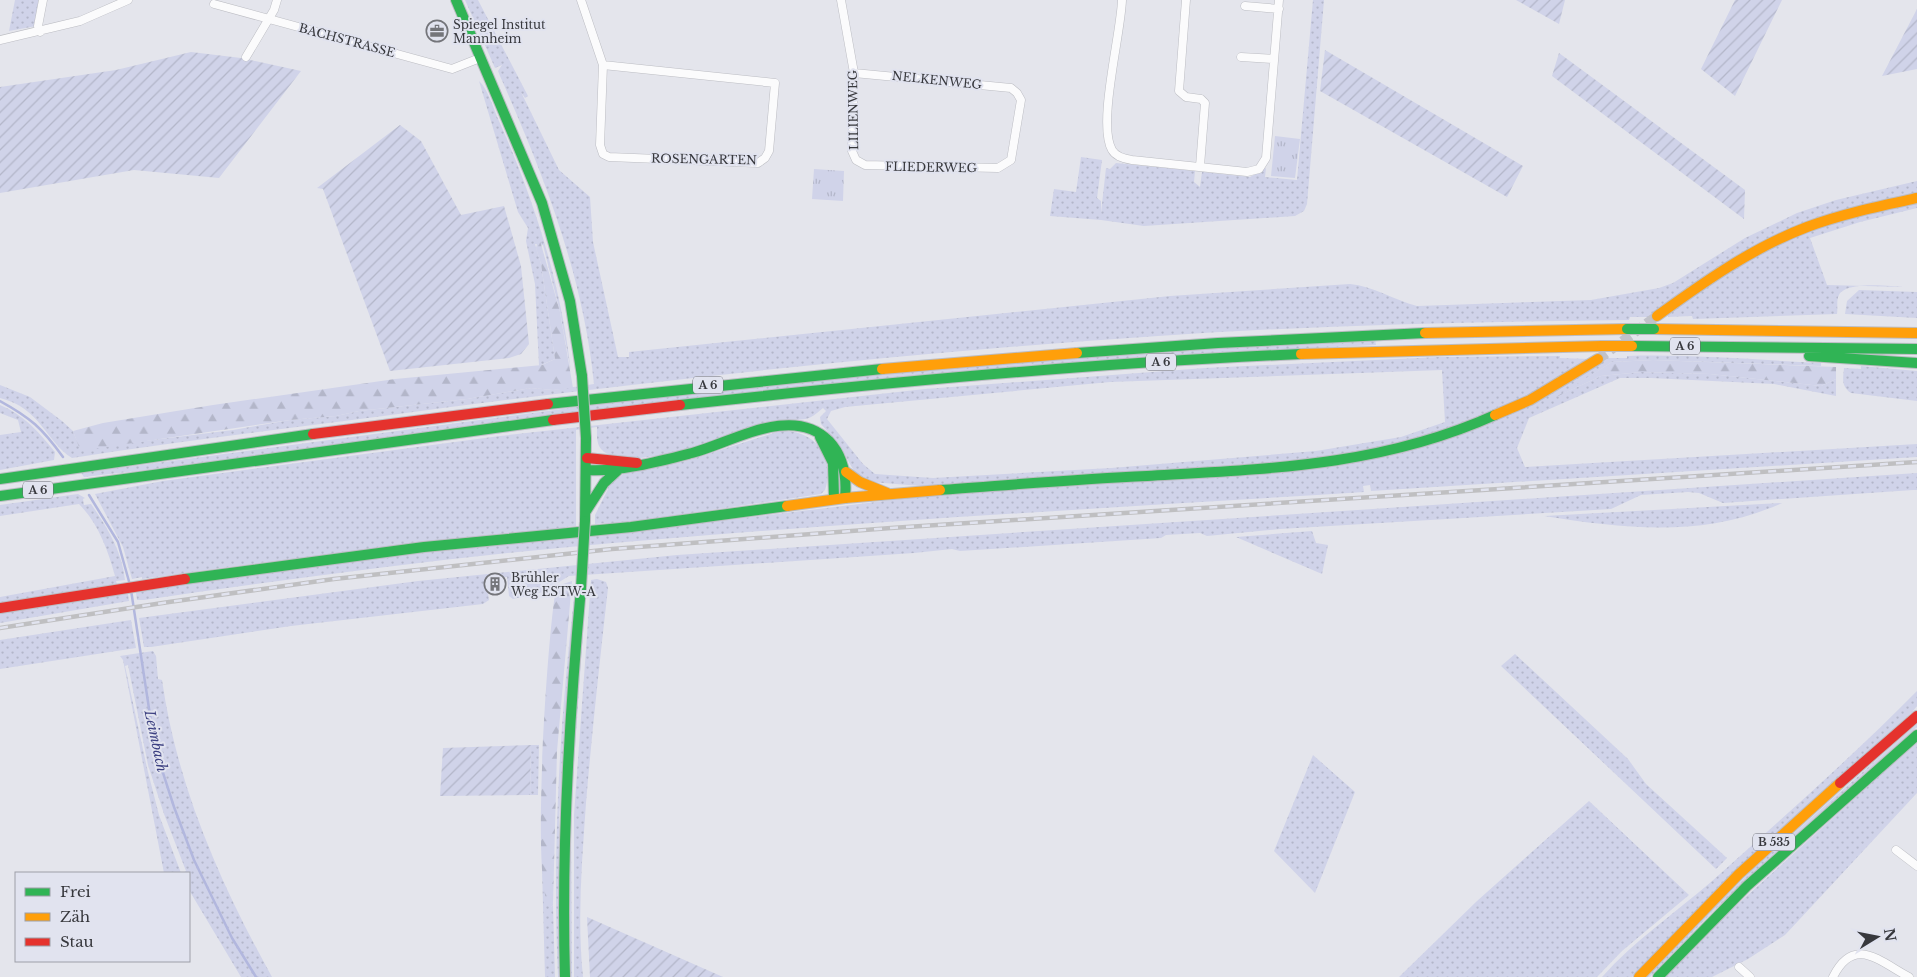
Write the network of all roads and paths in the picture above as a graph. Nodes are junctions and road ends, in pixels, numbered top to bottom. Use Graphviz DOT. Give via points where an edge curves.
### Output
graph roads {
  1 [pos="43,0"];
  2 [pos="128,0"];
  3 [pos="277,0"];
  4 [pos="456,0"];
  5 [pos="581,0"];
  6 [pos="841,0"];
  7 [pos="1122,0"];
  8 [pos="1186,0"];
  9 [pos="1280,0"];
  10 [pos="214,4"];
  11 [pos="1246,6"];
  12 [pos="1279,9"];
  13 [pos="270,19"];
  14 [pos="40,32"];
  15 [pos="0,40"];
  16 [pos="246,57"];
  17 [pos="1241,57"];
  18 [pos="480,58"];
  19 [pos="1274,60"];
  20 [pos="603,65"];
  21 [pos="854,73"];
  22 [pos="856,160"];
  23 [pos="1006,165"];
  24 [pos="1200,166"];
  25 [pos="1917,198"];
  26 [pos="1657,316"];
  27 [pos="1917,333"];
  28 [pos="1917,350"];
  29 [pos="1847,353"];
  30 [pos="1598,359"];
  31 [pos="1917,363"];
  32 [pos="819,434"];
  33 [pos="587,458"];
  34 [pos="641,464"];
  35 [pos="587,470"];
  36 [pos="618,470"];
  37 [pos="846,472"];
  38 [pos="0,479"];
  39 [pos="888,494"];
  40 [pos="0,496"];
  41 [pos="845,498"];
  42 [pos="834,499"];
  43 [pos="586,516"];
  44 [pos="0,608"];
  45 [pos="1917,716"];
  46 [pos="1917,735"];
  47 [pos="1896,850"];
  48 [pos="1917,866"];
  49 [pos="1739,967"];
  50 [pos="565,977"];
  51 [pos="1639,977"];
  52 [pos="1658,977"];
  53 [pos="1750,977"];
  54 [pos="1833,977"];
  55 [pos="1909,977"];
  1 -- 14 [label="street" via="38,26"];
  2 -- 14 [label="street" via="80,21"];
  3 -- 13 [label="street"];
  4 -- 18 [label="main road"];
  5 -- 20 [label="street"];
  6 -- 21 [label="street, LILIENWEG"];
  7 -- 24 [label="street" via="1108,114 1108,140 1113,152 1132,160"];
  8 -- 24 [label="street" via="1179,91 1204,103"];
  9 -- 12 [label="street"];
  10 -- 13 [label="street, BACHSTRASSE"];
  11 -- 12 [label="street"];
  12 -- 19 [label="street"];
  13 -- 16 [label="street"];
  13 -- 18 [label="street, BACHSTRASSE" via="452,69"];
  14 -- 15 [label="street"];
  17 -- 19 [label="street"];
  18 -- 33 [label="main road, bridge" via="542,203 570,300 582,376"];
  19 -- 24 [label="street" via="1267,149 1262,165 1253,171"];
  20 -- 20 [label="street, ROSENGARTEN" via="600,145 603,154 609,158 758,162 769,151 775,83"];
  21 -- 22 [label="street, LILIENWEG" via="852,151"];
  21 -- 23 [label="street, NELKENWEG" via="1011,88 1021,100 1011,160"];
  22 -- 23 [label="street, FLIEDERWEG" via="865,165 998,168"];
  25 -- 26 [label="main road" via="1829,219 1779,239 1711,278"];
  27 -- 38 [label="main road, A 6, bridge" via="1627,329 1394,333 1231,340 889,366 536,405"];
  28 -- 29 [label="main road"];
  29 -- 31 [label="main road"];
  29 -- 40 [label="main road, A 6, bridge" via="1739,346 1602,346 1303,354 1079,367 884,384 520,424"];
  30 -- 39 [label="main road" via="1530,400 1467,428 1347,460 1283,468"];
  32 -- 34 [label="main road" via="801,426 784,425 684,456"];
  32 -- 37 [label="main road" via="834,444"];
  32 -- 42 [label="main road" via="833,463"];
  33 -- 34 [label="main road"];
  33 -- 35 [label="main road"];
  34 -- 36 [label="main road"];
  35 -- 36 [label="main road"];
  35 -- 43 [label="main road"];
  36 -- 43 [label="main road" via="604,483"];
  37 -- 39 [label="main road"];
  37 -- 41 [label="main road"];
  39 -- 41 [label="main road"];
  41 -- 42 [label="main road"];
  42 -- 44 [label="main road" via="631,527 348,556 136,585"];
  43 -- 50 [label="main road, bridge" via="563,829"];
  45 -- 51 [label="main road, B 535" via="1738,876"];
  46 -- 52 [label="main road, B 535" via="1747,886"];
  47 -- 48 [label="street"];
  49 -- 53 [label="street"];
  54 -- 55 [label="street" via="1840,964 1857,953"];
}
